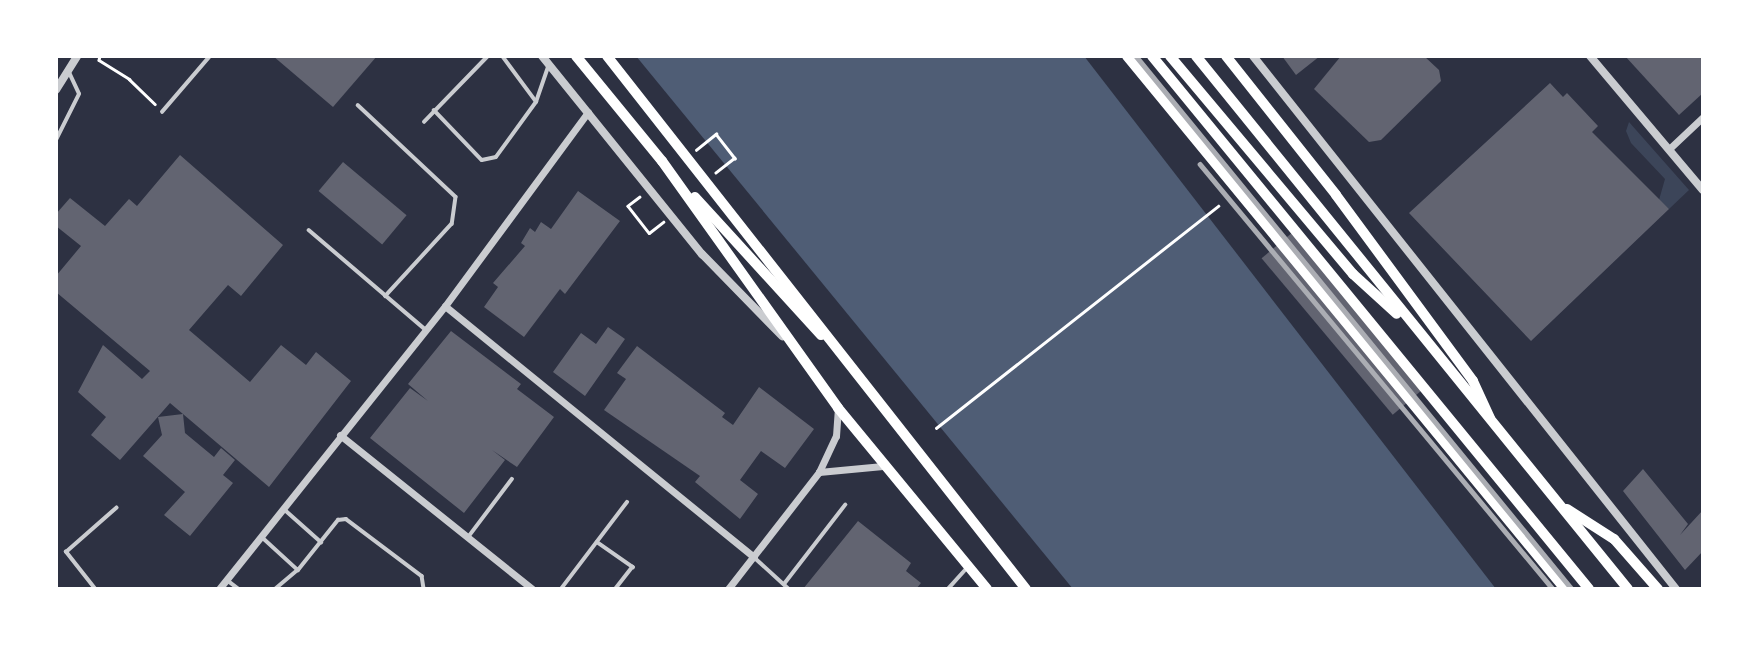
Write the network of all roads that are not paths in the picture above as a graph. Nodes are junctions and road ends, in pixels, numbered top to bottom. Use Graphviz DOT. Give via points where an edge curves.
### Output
graph roads {
  1 [pos="77,56"];
  2 [pos="210,56"];
  3 [pos="488,56"];
  4 [pos="502,56"];
  5 [pos="542,56"];
  6 [pos="576,56"];
  7 [pos="607,56"];
  8 [pos="1127,56"];
  9 [pos="1152,56"];
  10 [pos="1170,56"];
  11 [pos="1196,56"];
  12 [pos="1226,56"];
  13 [pos="1252,56"];
  14 [pos="1591,56"];
  15 [pos="549,64"];
  16 [pos="68,71"];
  17 [pos="56,90"];
  18 [pos="536,102"];
  19 [pos="358,105"];
  20 [pos="433,110"];
  21 [pos="162,112"];
  22 [pos="588,112"];
  23 [pos="1703,117"];
  24 [pos="424,122"];
  25 [pos="56,140"];
  26 [pos="1669,149"];
  27 [pos="662,161"];
  28 [pos="1703,190"];
  29 [pos="309,230"];
  30 [pos="386,296"];
  31 [pos="445,306"];
  32 [pos="1408,321"];
  33 [pos="425,329"];
  34 [pos="802,356"];
  35 [pos="846,359"];
  36 [pos="838,408"];
  37 [pos="1492,424"];
  38 [pos="340,435"];
  39 [pos="883,466"];
  40 [pos="818,472"];
  41 [pos="512,479"];
  42 [pos="627,502"];
  43 [pos="845,505"];
  44 [pos="1562,506"];
  45 [pos="117,508"];
  46 [pos="284,509"];
  47 [pos="262,537"];
  48 [pos="467,538"];
  49 [pos="597,541"];
  50 [pos="321,542"];
  51 [pos="754,557"];
  52 [pos="968,567"];
  53 [pos="298,569"];
  54 [pos="227,580"];
  55 [pos="784,584"];
  56 [pos="95,589"];
  57 [pos="219,589"];
  58 [pos="239,589"];
  59 [pos="275,589"];
  60 [pos="424,589"];
  61 [pos="532,589"];
  62 [pos="561,589"];
  63 [pos="616,589"];
  64 [pos="729,589"];
  65 [pos="789,589"];
  66 [pos="948,589"];
  67 [pos="987,589"];
  68 [pos="1026,589"];
  69 [pos="1565,589"];
  70 [pos="1589,589"];
  71 [pos="1628,589"];
  72 [pos="1658,589"];
  73 [pos="1676,589"];
  1 -- 16 [label="street"];
  2 -- 21 [label="lane"];
  3 -- 20 [label="lane"];
  4 -- 18 [label="lane"];
  5 -- 15 [label="street"];
  6 -- 27 [label="main road"];
  7 -- 35 [label="main road"];
  8 -- 69 [label="main road"];
  9 -- 70 [label="main road"];
  10 -- 32 [label="main road" via="1353,274"];
  11 -- 32 [label="main road"];
  12 -- 37 [label="main road" via="1336,194 1473,381"];
  13 -- 73 [label="street"];
  14 -- 26 [label="street"];
  15 -- 18 [label="lane"];
  15 -- 22 [label="street"];
  16 -- 17 [label="street"];
  16 -- 25 [label="lane" via="79,94"];
  18 -- 20 [label="lane" via="496,157 489,160 482,160"];
  19 -- 30 [label="lane" via="456,197 452,224"];
  20 -- 24 [label="lane"];
  22 -- 31 [label="street"];
  22 -- 34 [label="street" via="671,216"];
  23 -- 26 [label="street"];
  26 -- 28 [label="street"];
  27 -- 34 [label="main road"];
  27 -- 35 [label="main road" via="804,319"];
  29 -- 30 [label="lane"];
  30 -- 33 [label="lane"];
  31 -- 33 [label="street"];
  31 -- 51 [label="street"];
  32 -- 37 [label="main road"];
  33 -- 38 [label="street"];
  34 -- 36 [label="main road"];
  35 -- 68 [label="main road"];
  36 -- 39 [label="main road"];
  36 -- 40 [label="street" via="836,436"];
  37 -- 44 [label="main road"];
  38 -- 46 [label="street"];
  38 -- 48 [label="street"];
  39 -- 40 [label="street"];
  39 -- 52 [label="main road"];
  40 -- 51 [label="street"];
  41 -- 48 [label="lane"];
  42 -- 49 [label="lane"];
  43 -- 55 [label="lane"];
  44 -- 71 [label="main road"];
  44 -- 72 [label="main road" via="1614,539"];
  45 -- 56 [label="lane" via="66,552"];
  46 -- 47 [label="street"];
  46 -- 50 [label="lane"];
  47 -- 53 [label="lane"];
  47 -- 54 [label="street"];
  48 -- 61 [label="street"];
  49 -- 62 [label="lane"];
  49 -- 63 [label="lane" via="633,567"];
  50 -- 53 [label="lane"];
  50 -- 60 [label="lane" via="338,520 357,523 422,576"];
  51 -- 55 [label="lane"];
  51 -- 64 [label="street"];
  52 -- 66 [label="lane"];
  52 -- 67 [label="main road"];
  53 -- 59 [label="lane"];
  54 -- 57 [label="street"];
  54 -- 58 [label="lane"];
  55 -- 65 [label="lane"];
}
